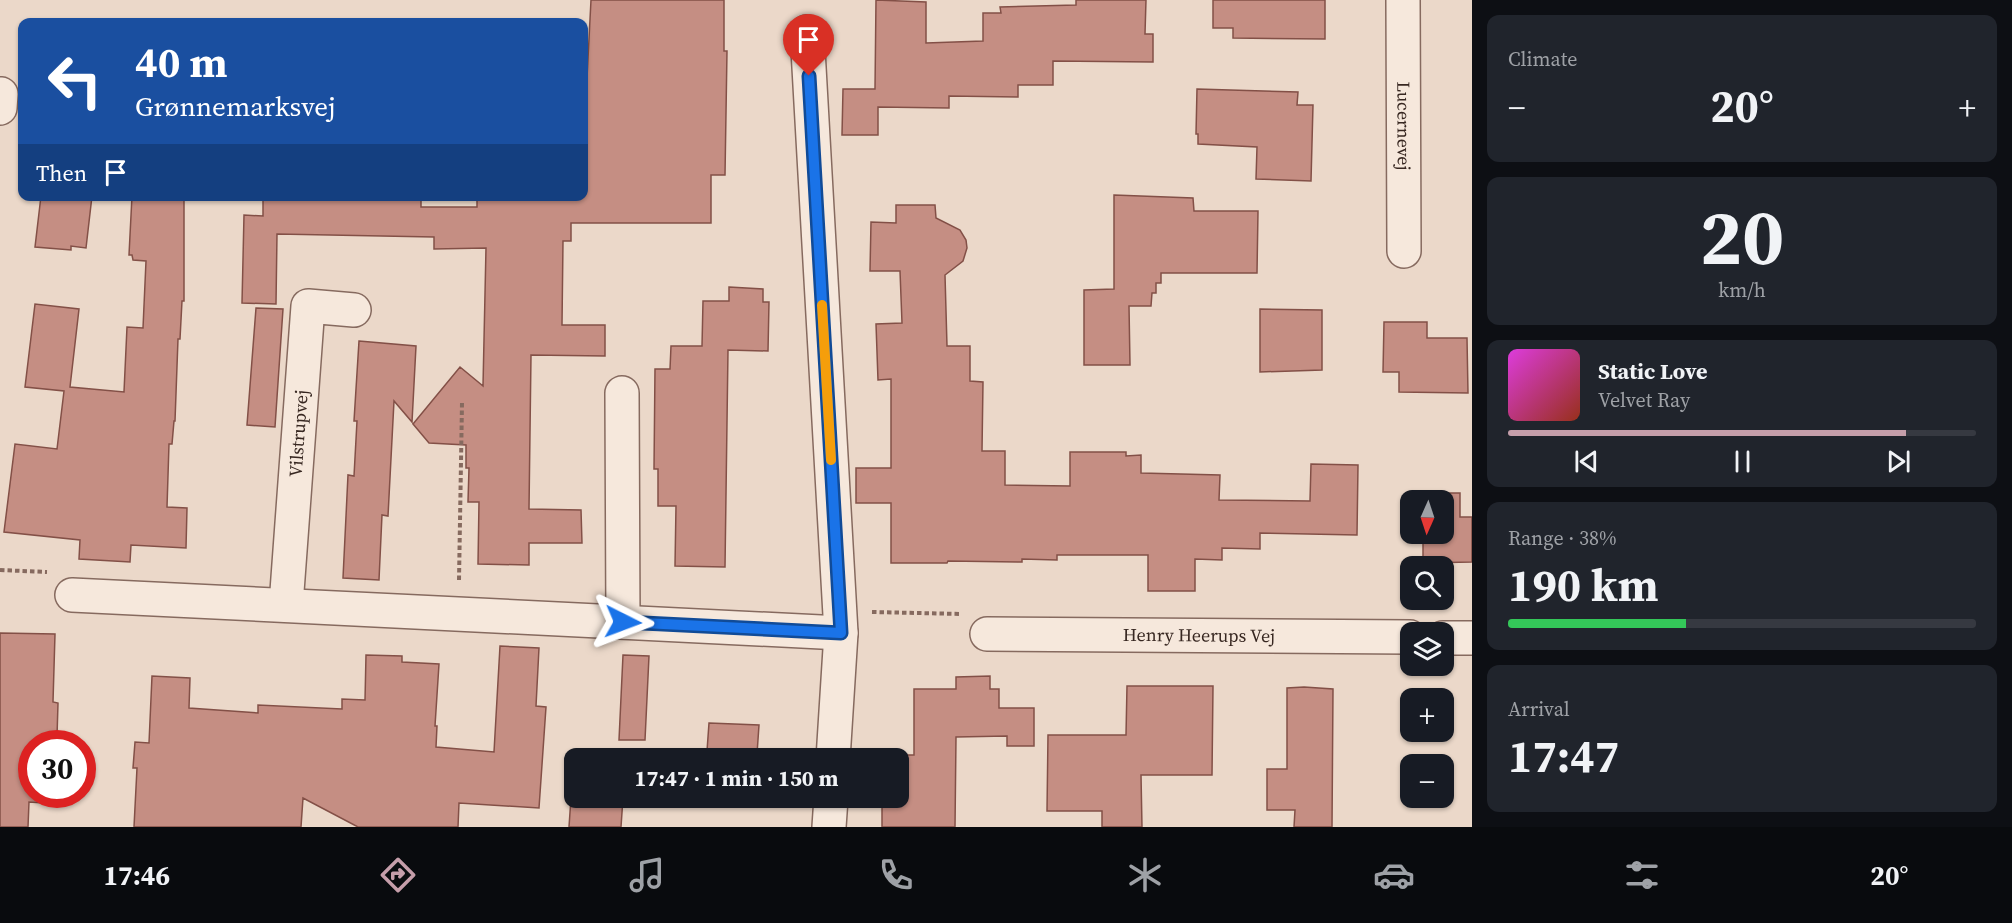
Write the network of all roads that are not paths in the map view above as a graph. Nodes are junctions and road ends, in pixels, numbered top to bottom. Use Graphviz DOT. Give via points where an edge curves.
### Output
graph roads {
  1 [pos="1403,0"];
  2 [pos="807,32"];
  3 [pos="1404,251"];
  4 [pos="354,310"];
  5 [pos="622,393"];
  6 [pos="72,595"];
  7 [pos="286,605"];
  8 [pos="623,622"];
  9 [pos="841,633"];
  10 [pos="987,634"];
  11 [pos="1400,638"];
  12 [pos="1454,638"];
  13 [pos="1472,638"];
  14 [pos="834,748"];
  15 [pos="830,808"];
  16 [pos="829,827"];
  1 -- 3 [label="street, Lucernevej"];
  2 -- 9 [label="street"];
  4 -- 7 [label="street, Vilstrupvej" via="308,306"];
  5 -- 8 [label="street"];
  6 -- 7 [label="street"];
  7 -- 8 [label="street"];
  8 -- 9 [label="street"];
  9 -- 14 [label="street"];
  10 -- 11 [label="street, Henry Heerups Vej"];
  12 -- 13 [label="street"];
  15 -- 16 [label="street"];
}
